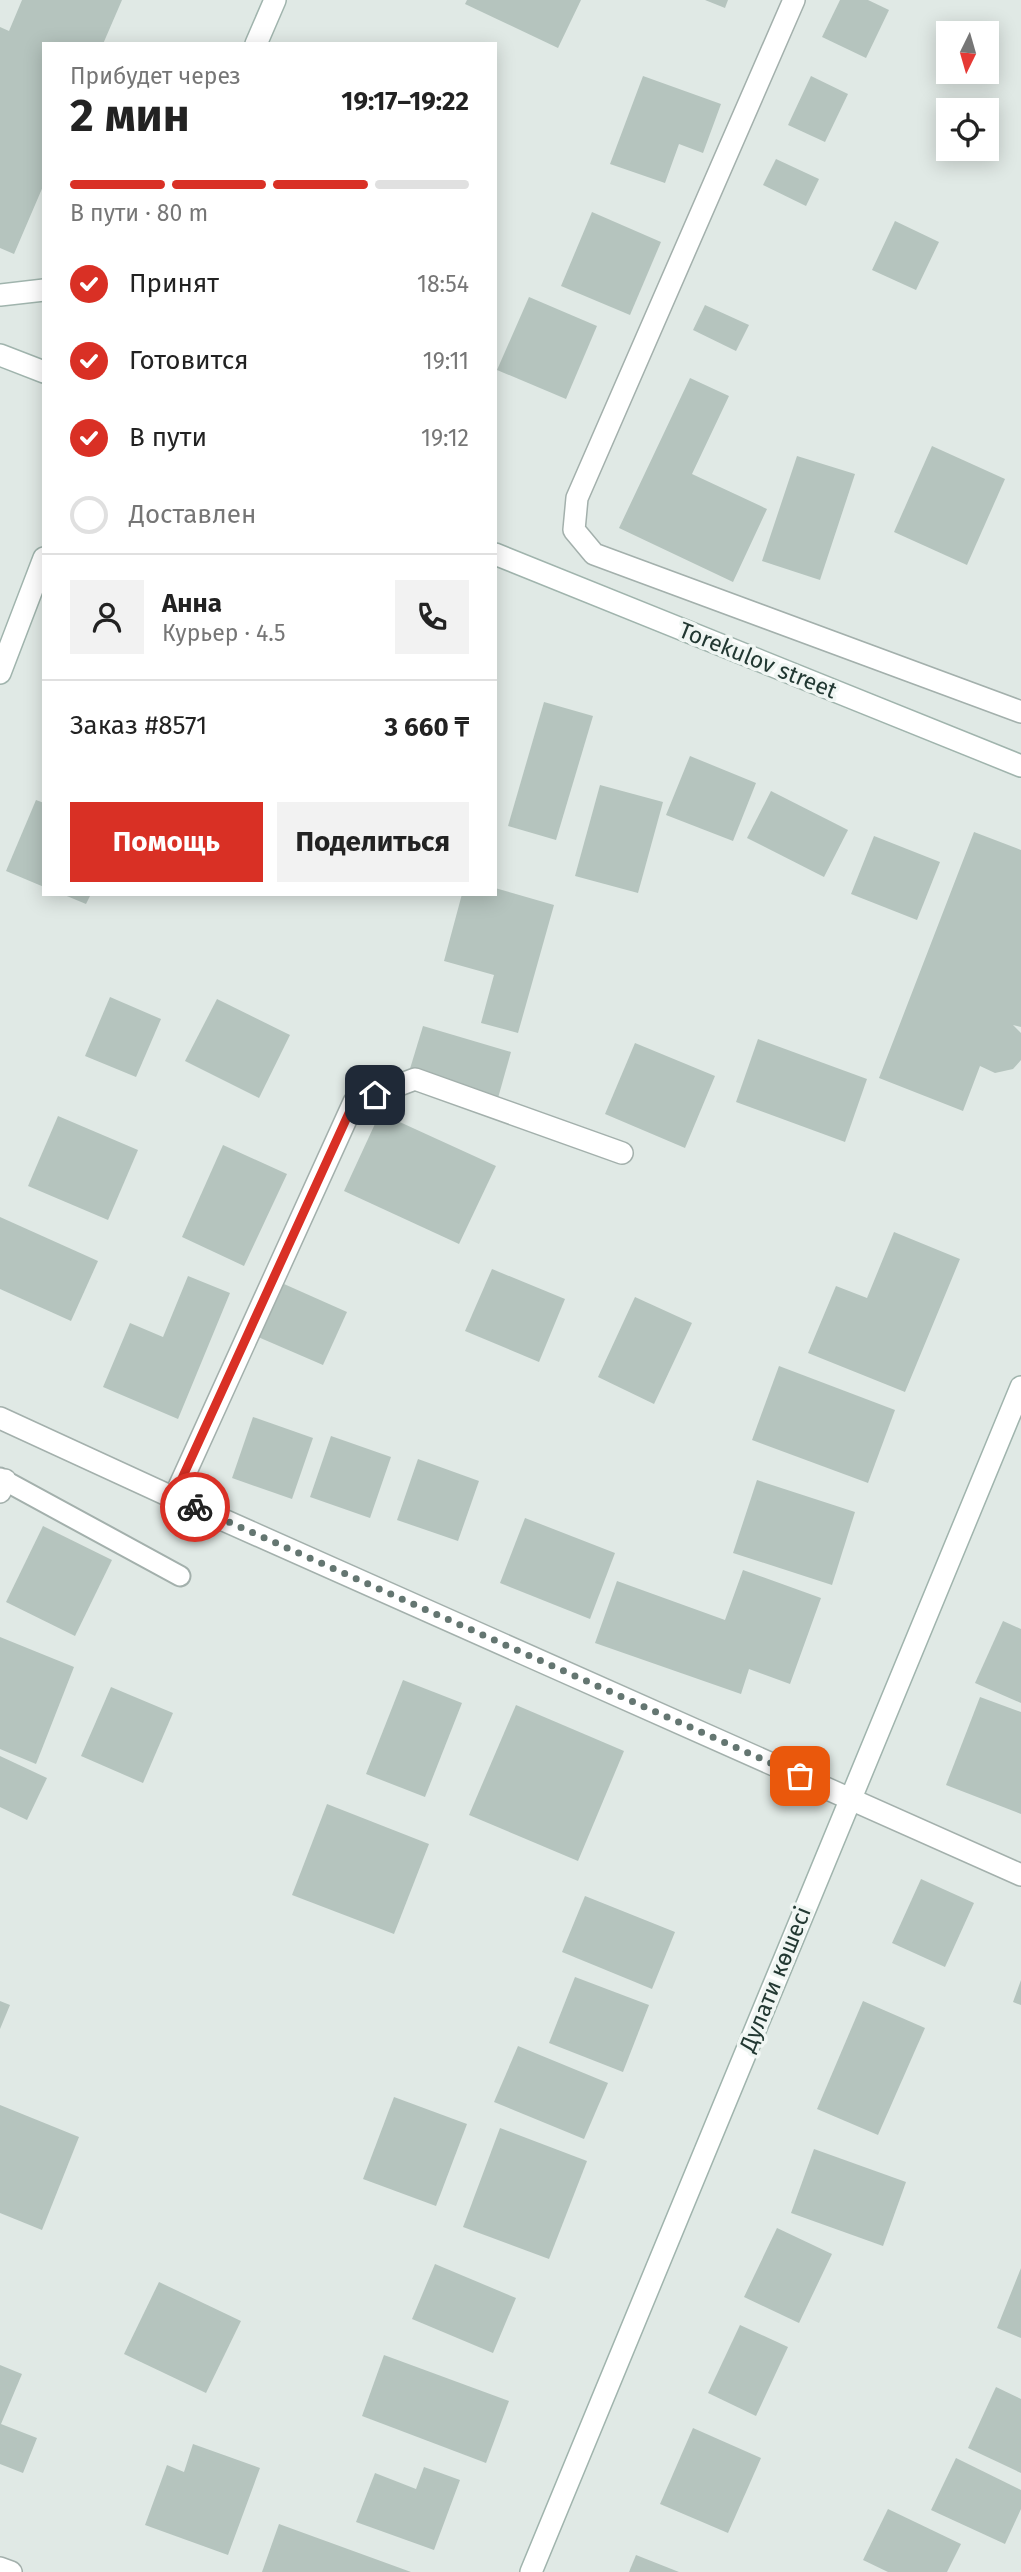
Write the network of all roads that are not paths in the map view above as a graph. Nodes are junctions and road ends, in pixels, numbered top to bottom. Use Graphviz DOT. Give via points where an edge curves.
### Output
graph roads {
  1 [pos="275,0"];
  2 [pos="794,0"];
  3 [pos="257,42"];
  4 [pos="42,290"];
  5 [pos="0,295"];
  6 [pos="0,355"];
  7 [pos="42,371"];
  8 [pos="497,555"];
  9 [pos="42,563"];
  10 [pos="0,673"];
  11 [pos="1021,712"];
  12 [pos="1021,766"];
  13 [pos="622,1153"];
  14 [pos="1021,1387"];
  15 [pos="0,1418"];
  16 [pos="2,1483"];
  17 [pos="173,1498"];
  18 [pos="180,1576"];
  19 [pos="850,1798"];
  20 [pos="1021,1875"];
  21 [pos="0,2568"];
  22 [pos="11,2572"];
  23 [pos="531,2572"];
  1 -- 3 [label="street"];
  2 -- 11 [label="street" via="577,498 574,530 594,554"];
  4 -- 5 [label="street"];
  6 -- 7 [label="street"];
  8 -- 12 [label="street, Torekulov street"];
  9 -- 10 [label="street"];
  13 -- 17 [label="street" via="415,1079 354,1102"];
  14 -- 19 [label="street, Дулати көшесі"];
  15 -- 17 [label="street"];
  16 -- 18 [label="lane"];
  17 -- 19 [label="street"];
  19 -- 20 [label="street"];
  19 -- 23 [label="street, Дулати көшесі"];
  21 -- 22 [label="street"];
}
